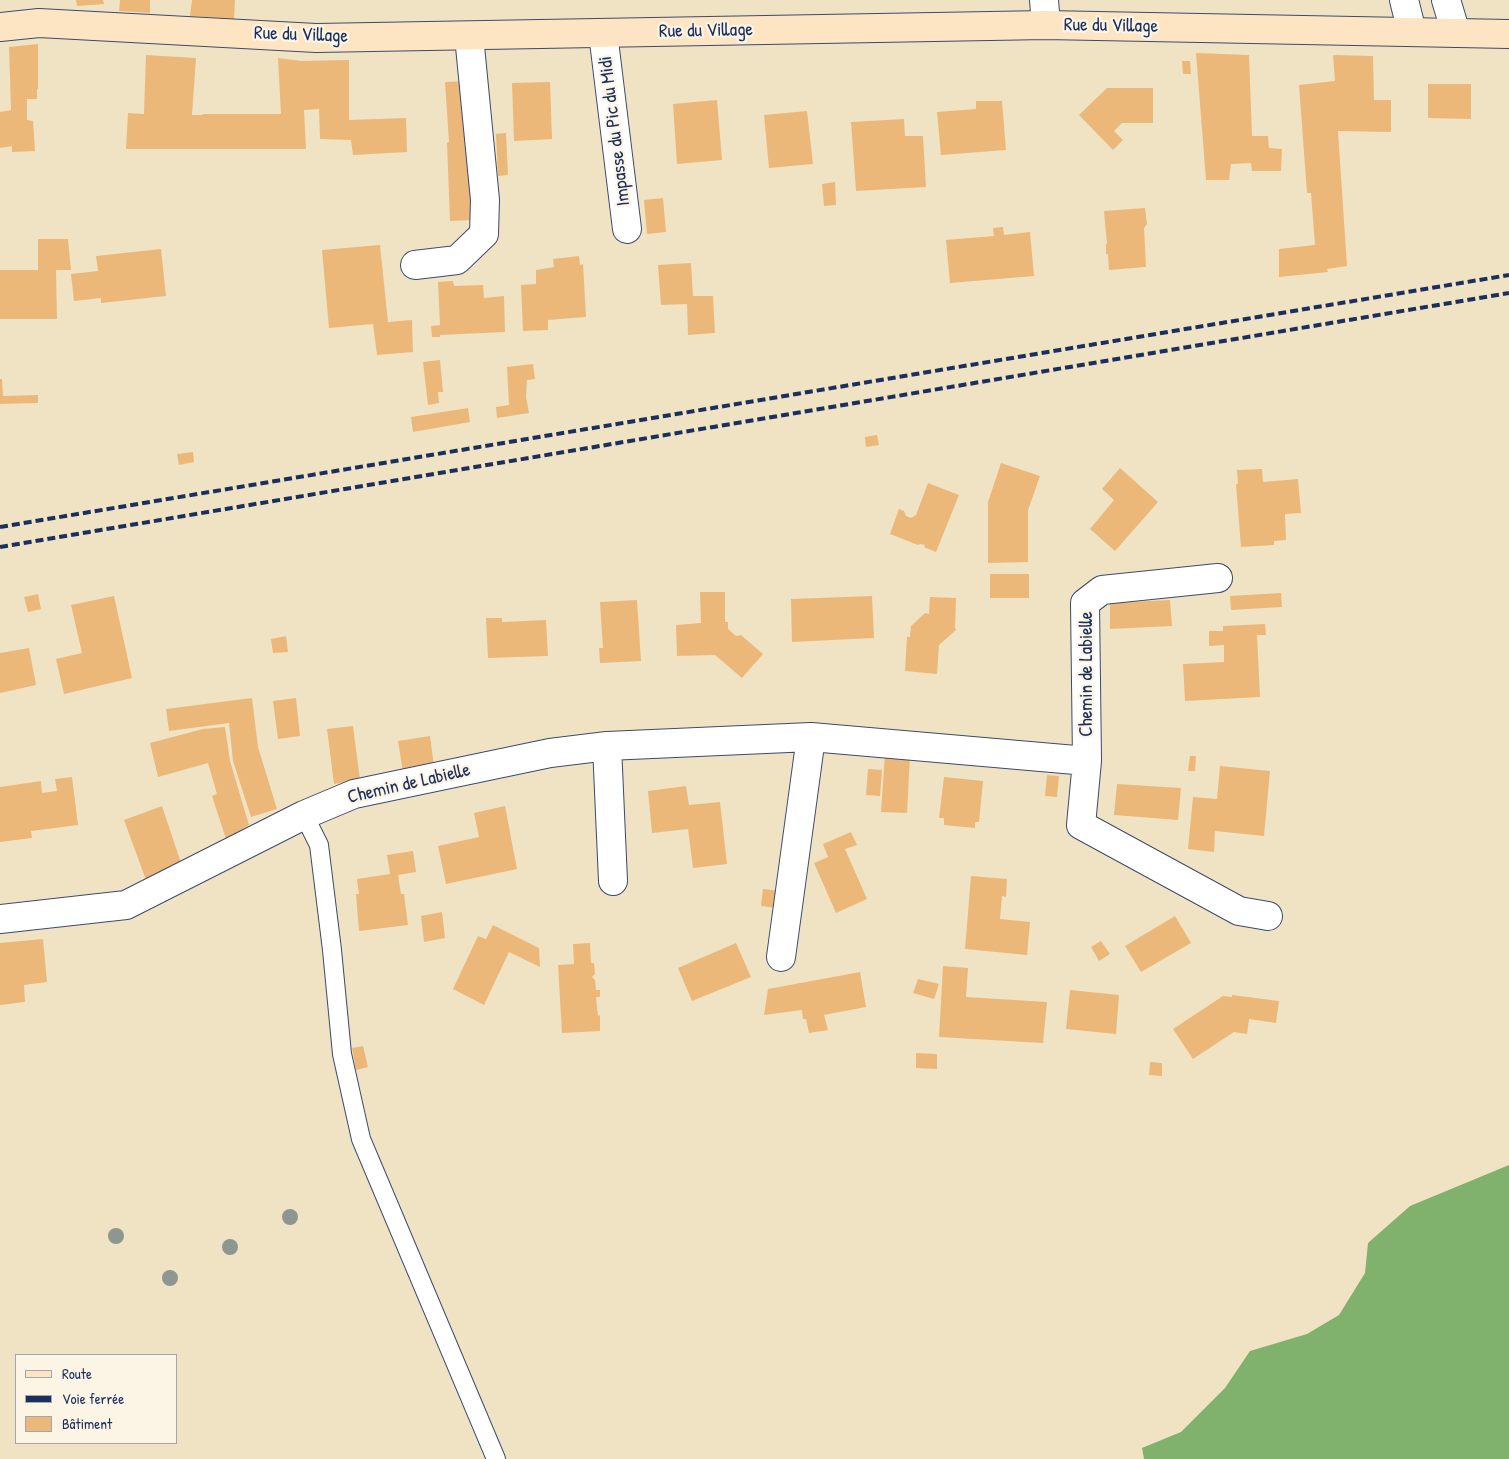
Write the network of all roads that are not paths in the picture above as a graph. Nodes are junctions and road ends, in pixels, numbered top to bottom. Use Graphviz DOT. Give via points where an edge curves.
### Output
graph roads {
  1 [pos="1404,0"];
  2 [pos="1446,0"];
  3 [pos="1045,12"];
  4 [pos="0,27"];
  5 [pos="1412,32"];
  6 [pos="1456,32"];
  7 [pos="603,33"];
  8 [pos="1509,34"];
  9 [pos="469,36"];
  10 [pos="627,229"];
  11 [pos="415,265"];
  12 [pos="1218,578"];
  13 [pos="811,737"];
  14 [pos="607,746"];
  15 [pos="1088,761"];
  16 [pos="304,815"];
  17 [pos="613,881"];
  18 [pos="1268,916"];
  19 [pos="0,919"];
  20 [pos="781,957"];
  21 [pos="496,1459"];
  1 -- 5 [label="street"];
  2 -- 6 [label="street"];
  3 -- 5 [label="main road, Rue du Village"];
  3 -- 7 [label="main road, Rue du Village"];
  4 -- 9 [label="main road, Rue du Village" via="39,23 316,38"];
  5 -- 6 [label="main road, Rue du Village"];
  6 -- 8 [label="main road, Rue du Village"];
  7 -- 9 [label="main road, Rue du Village"];
  7 -- 10 [label="street, Impasse du Pic du Midi"];
  9 -- 11 [label="street" via="484,200 484,234 457,260"];
  12 -- 15 [label="street, Chemin de Labielle" via="1102,590 1085,603"];
  13 -- 14 [label="street, Chemin de Labielle"];
  13 -- 15 [label="street, Chemin de Labielle"];
  13 -- 20 [label="street"];
  14 -- 16 [label="street, Chemin de Labielle" via="550,753 354,794"];
  14 -- 17 [label="street"];
  15 -- 18 [label="street, Chemin de Labielle" via="1081,825 1239,911"];
  16 -- 19 [label="street, Chemin de Labielle" via="126,905"];
  16 -- 21 [label="lane" via="319,845 342,1054 361,1139"];
}
